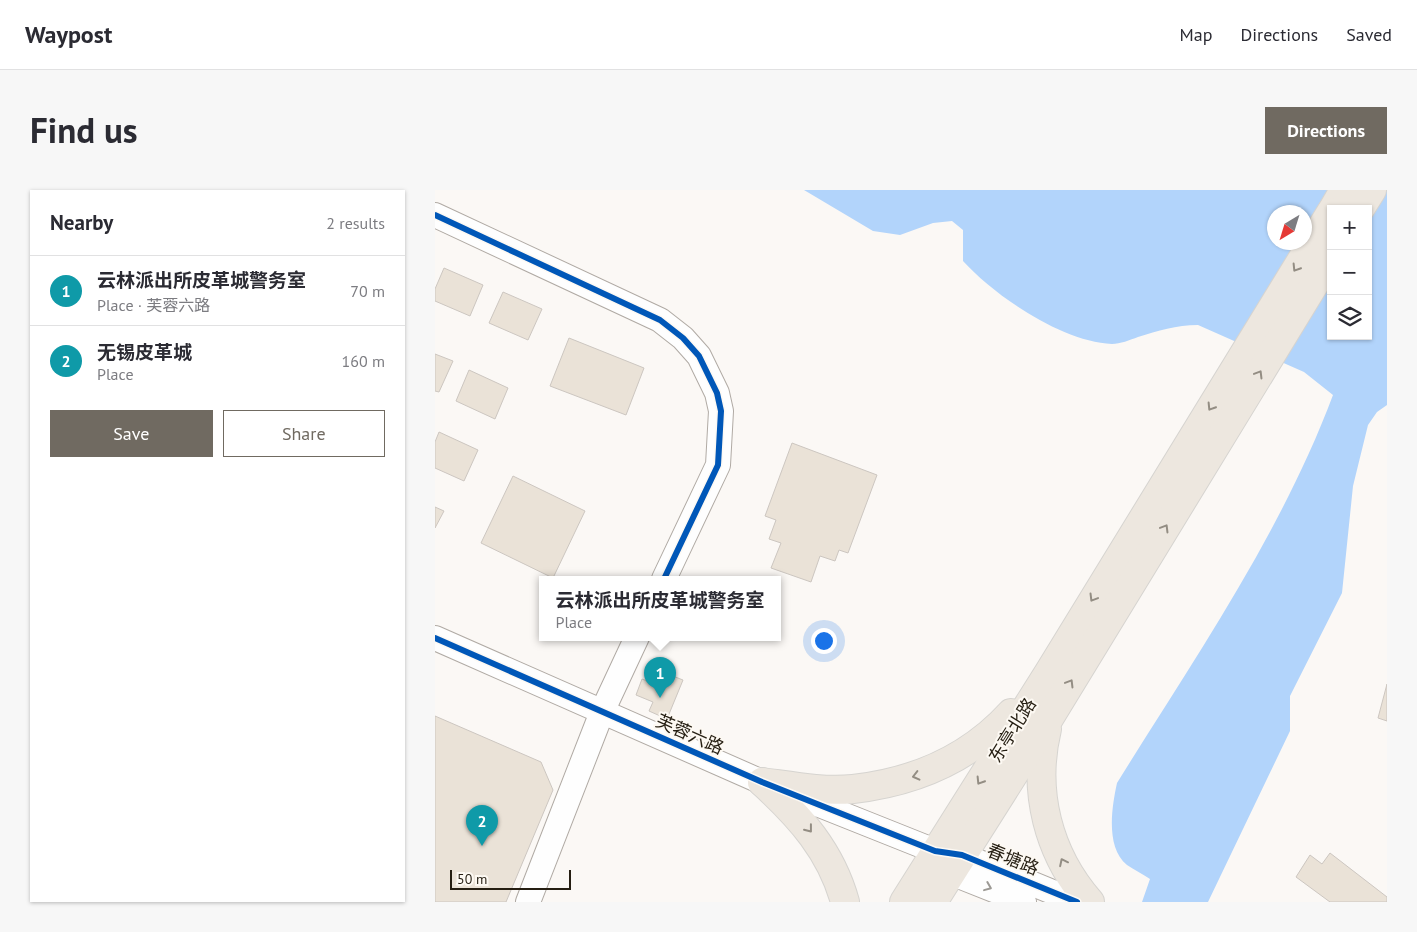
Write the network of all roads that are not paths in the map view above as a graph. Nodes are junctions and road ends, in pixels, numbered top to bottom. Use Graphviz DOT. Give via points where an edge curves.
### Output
graph roads {
  1 [pos="1344,190"];
  2 [pos="1371,190"];
  3 [pos="1335,205"];
  4 [pos="1362,205"];
  5 [pos="435,215"];
  6 [pos="1327,219"];
  7 [pos="1327,263"];
  8 [pos="1129,563"];
  9 [pos="665,576"];
  10 [pos="435,638"];
  11 [pos="635,641"];
  12 [pos="1049,672"];
  13 [pos="602,712"];
  14 [pos="1050,717"];
  15 [pos="762,782"];
  16 [pos="935,851"];
  17 [pos="957,864"];
  18 [pos="528,902"];
  19 [pos="845,902"];
  20 [pos="904,902"];
  21 [pos="933,902"];
  22 [pos="1024,902"];
  23 [pos="1077,902"];
  24 [pos="1090,902"];
  1 -- 3 [label="main road"];
  2 -- 4 [label="main road"];
  5 -- 9 [label="street" via="660,320 699,356 717,393 721,411 718,465"];
  6 -- 8 [label="main road, one-way"];
  8 -- 7 [label="main road, one-way"];
  8 -- 12 [label="main road, 东亭北路, one-way"];
  14 -- 8 [label="main road, 东亭北路, one-way"];
  10 -- 13 [label="street, 芙蓉六路"];
  11 -- 13 [label="street"];
  12 -- 15 [label="main road, one-way" via="1001,724 973,747 921,775 853,789"];
  12 -- 16 [label="main road, 东亭北路, one-way"];
  13 -- 15 [label="street, 芙蓉六路"];
  13 -- 18 [label="street"];
  14 -- 17 [label="main road, 东亭北路"];
  24 -- 14 [label="main road, one-way" via="1065,868 1046,820 1041,768"];
  15 -- 16 [label="street, 芙蓉六路"];
  15 -- 19 [label="main road, one-way" via="793,811 822,847"];
  16 -- 17 [label="street, 春塘路"];
  16 -- 20 [label="main road, 东亭北路"];
  17 -- 21 [label="main road, 东亭北路"];
  17 -- 22 [label="street, 春塘路, one-way"];
  17 -- 23 [label="street, 春塘路"];
}
